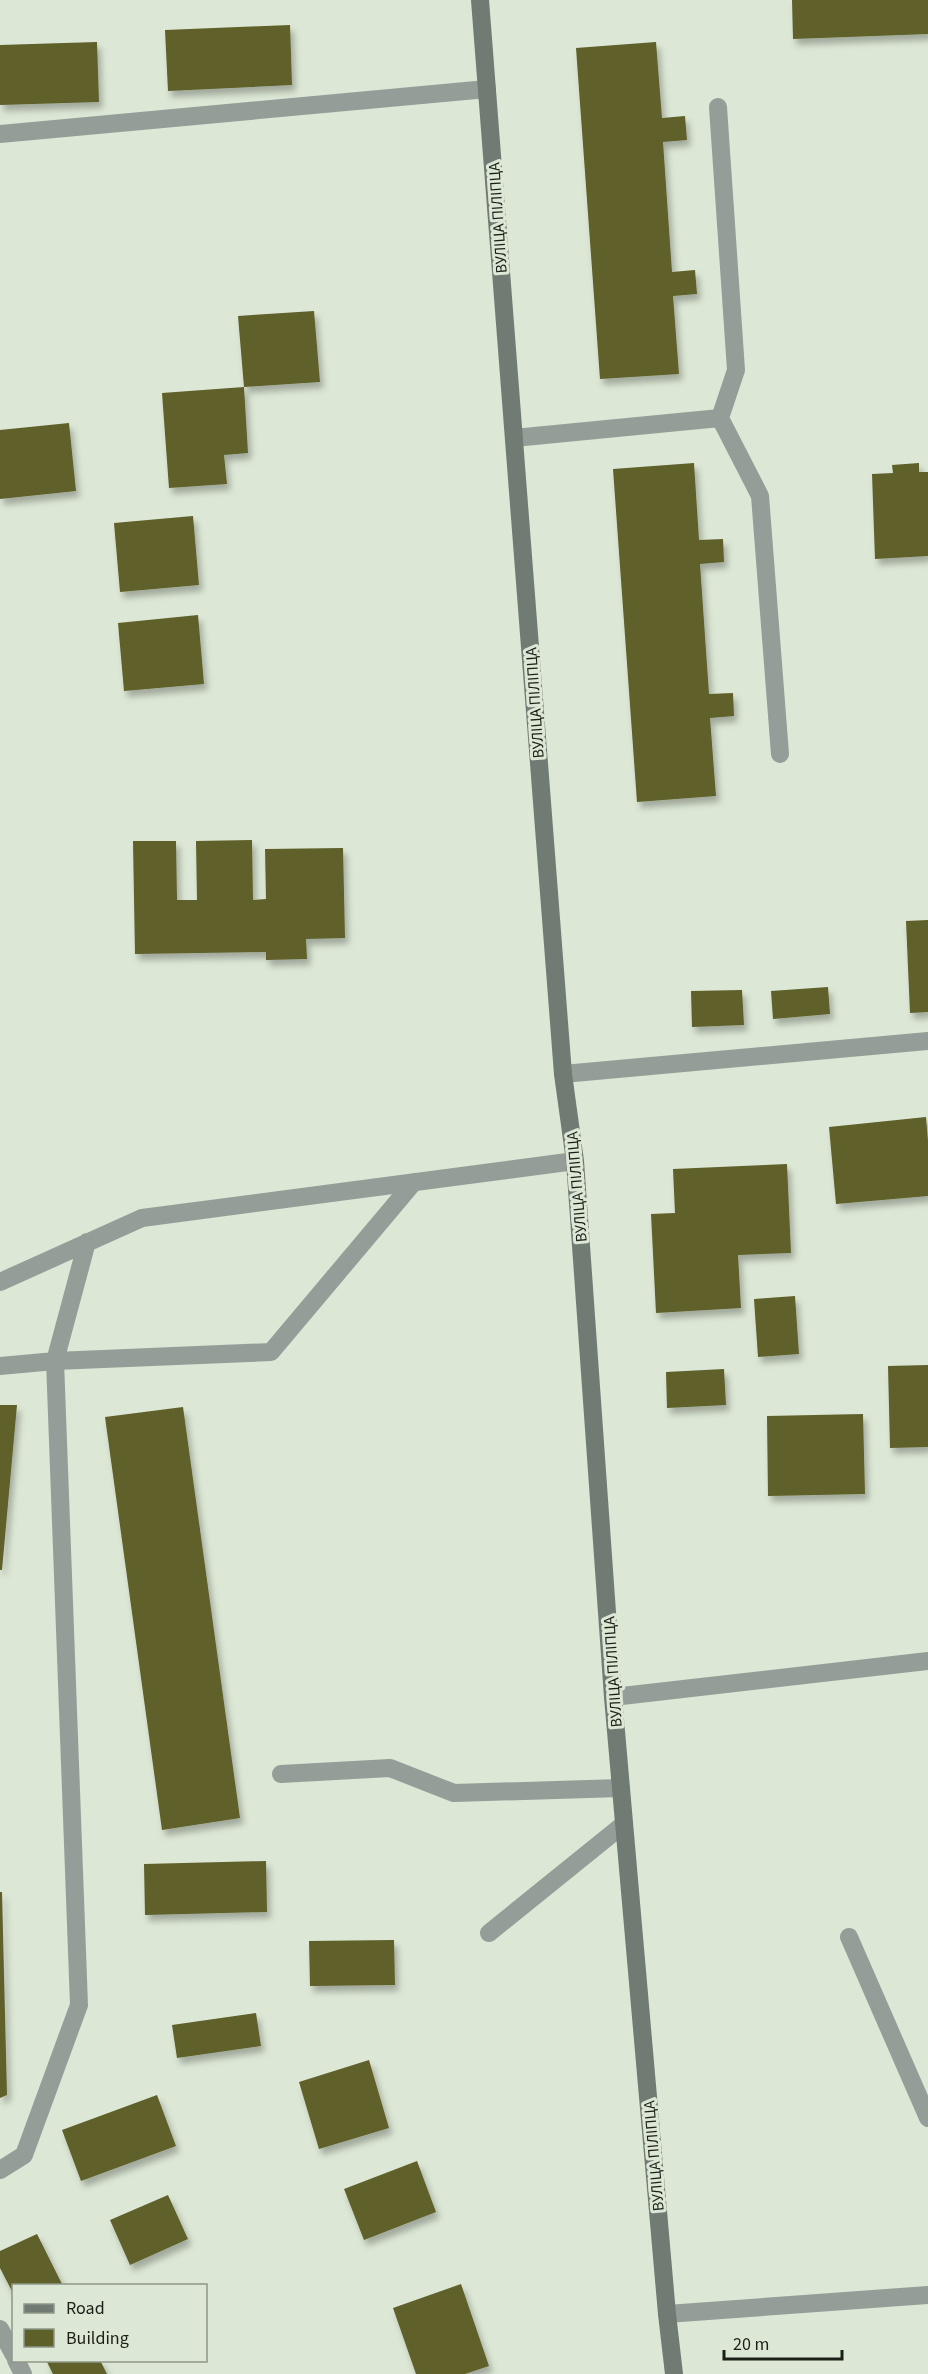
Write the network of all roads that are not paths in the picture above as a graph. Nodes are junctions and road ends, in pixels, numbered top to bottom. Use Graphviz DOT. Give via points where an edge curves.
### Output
graph roads {
  1 [pos="480,0"];
  2 [pos="486,89"];
  3 [pos="718,107"];
  4 [pos="0,134"];
  5 [pos="720,418"];
  6 [pos="514,438"];
  7 [pos="780,754"];
  8 [pos="928,1041"];
  9 [pos="563,1074"];
  10 [pos="575,1161"];
  11 [pos="414,1182"];
  12 [pos="87,1242"];
  13 [pos="0,1282"];
  14 [pos="55,1361"];
  15 [pos="0,1366"];
  16 [pos="928,1661"];
  17 [pos="614,1697"];
  18 [pos="281,1774"];
  19 [pos="621,1788"];
  20 [pos="624,1824"];
  21 [pos="489,1933"];
  22 [pos="849,1937"];
  23 [pos="928,2118"];
  24 [pos="0,2170"];
  25 [pos="928,2295"];
  26 [pos="667,2314"];
  27 [pos="0,2329"];
  28 [pos="12,2351"];
  29 [pos="674,2374"];
  1 -- 2 [label="street, ВУЛІЦА ПІЛІПЦА"];
  2 -- 4 [label="street"];
  2 -- 6 [label="street, ВУЛІЦА ПІЛІПЦА"];
  3 -- 5 [label="street" via="736,370"];
  5 -- 6 [label="street"];
  5 -- 7 [label="street" via="760,496"];
  6 -- 9 [label="street, ВУЛІЦА ПІЛІПЦА"];
  8 -- 9 [label="street"];
  9 -- 10 [label="street, ВУЛІЦА ПІЛІПЦА"];
  10 -- 11 [label="street"];
  10 -- 17 [label="street, ВУЛІЦА ПІЛІПЦА"];
  11 -- 12 [label="street" via="142,1218"];
  11 -- 14 [label="street" via="271,1352"];
  12 -- 13 [label="street"];
  12 -- 14 [label="street"];
  14 -- 15 [label="street"];
  14 -- 24 [label="street" via="79,2005 24,2155"];
  16 -- 17 [label="street"];
  17 -- 19 [label="street, ВУЛІЦА ПІЛІПЦА"];
  18 -- 19 [label="street" via="390,1768 454,1793"];
  19 -- 20 [label="street, ВУЛІЦА ПІЛІПЦА"];
  20 -- 21 [label="street"];
  20 -- 26 [label="street, ВУЛІЦА ПІЛІПЦА"];
  22 -- 23 [label="street"];
  25 -- 26 [label="street"];
  26 -- 29 [label="street, ВУЛІЦА ПІЛІПЦА"];
  27 -- 28 [label="street"];
}
